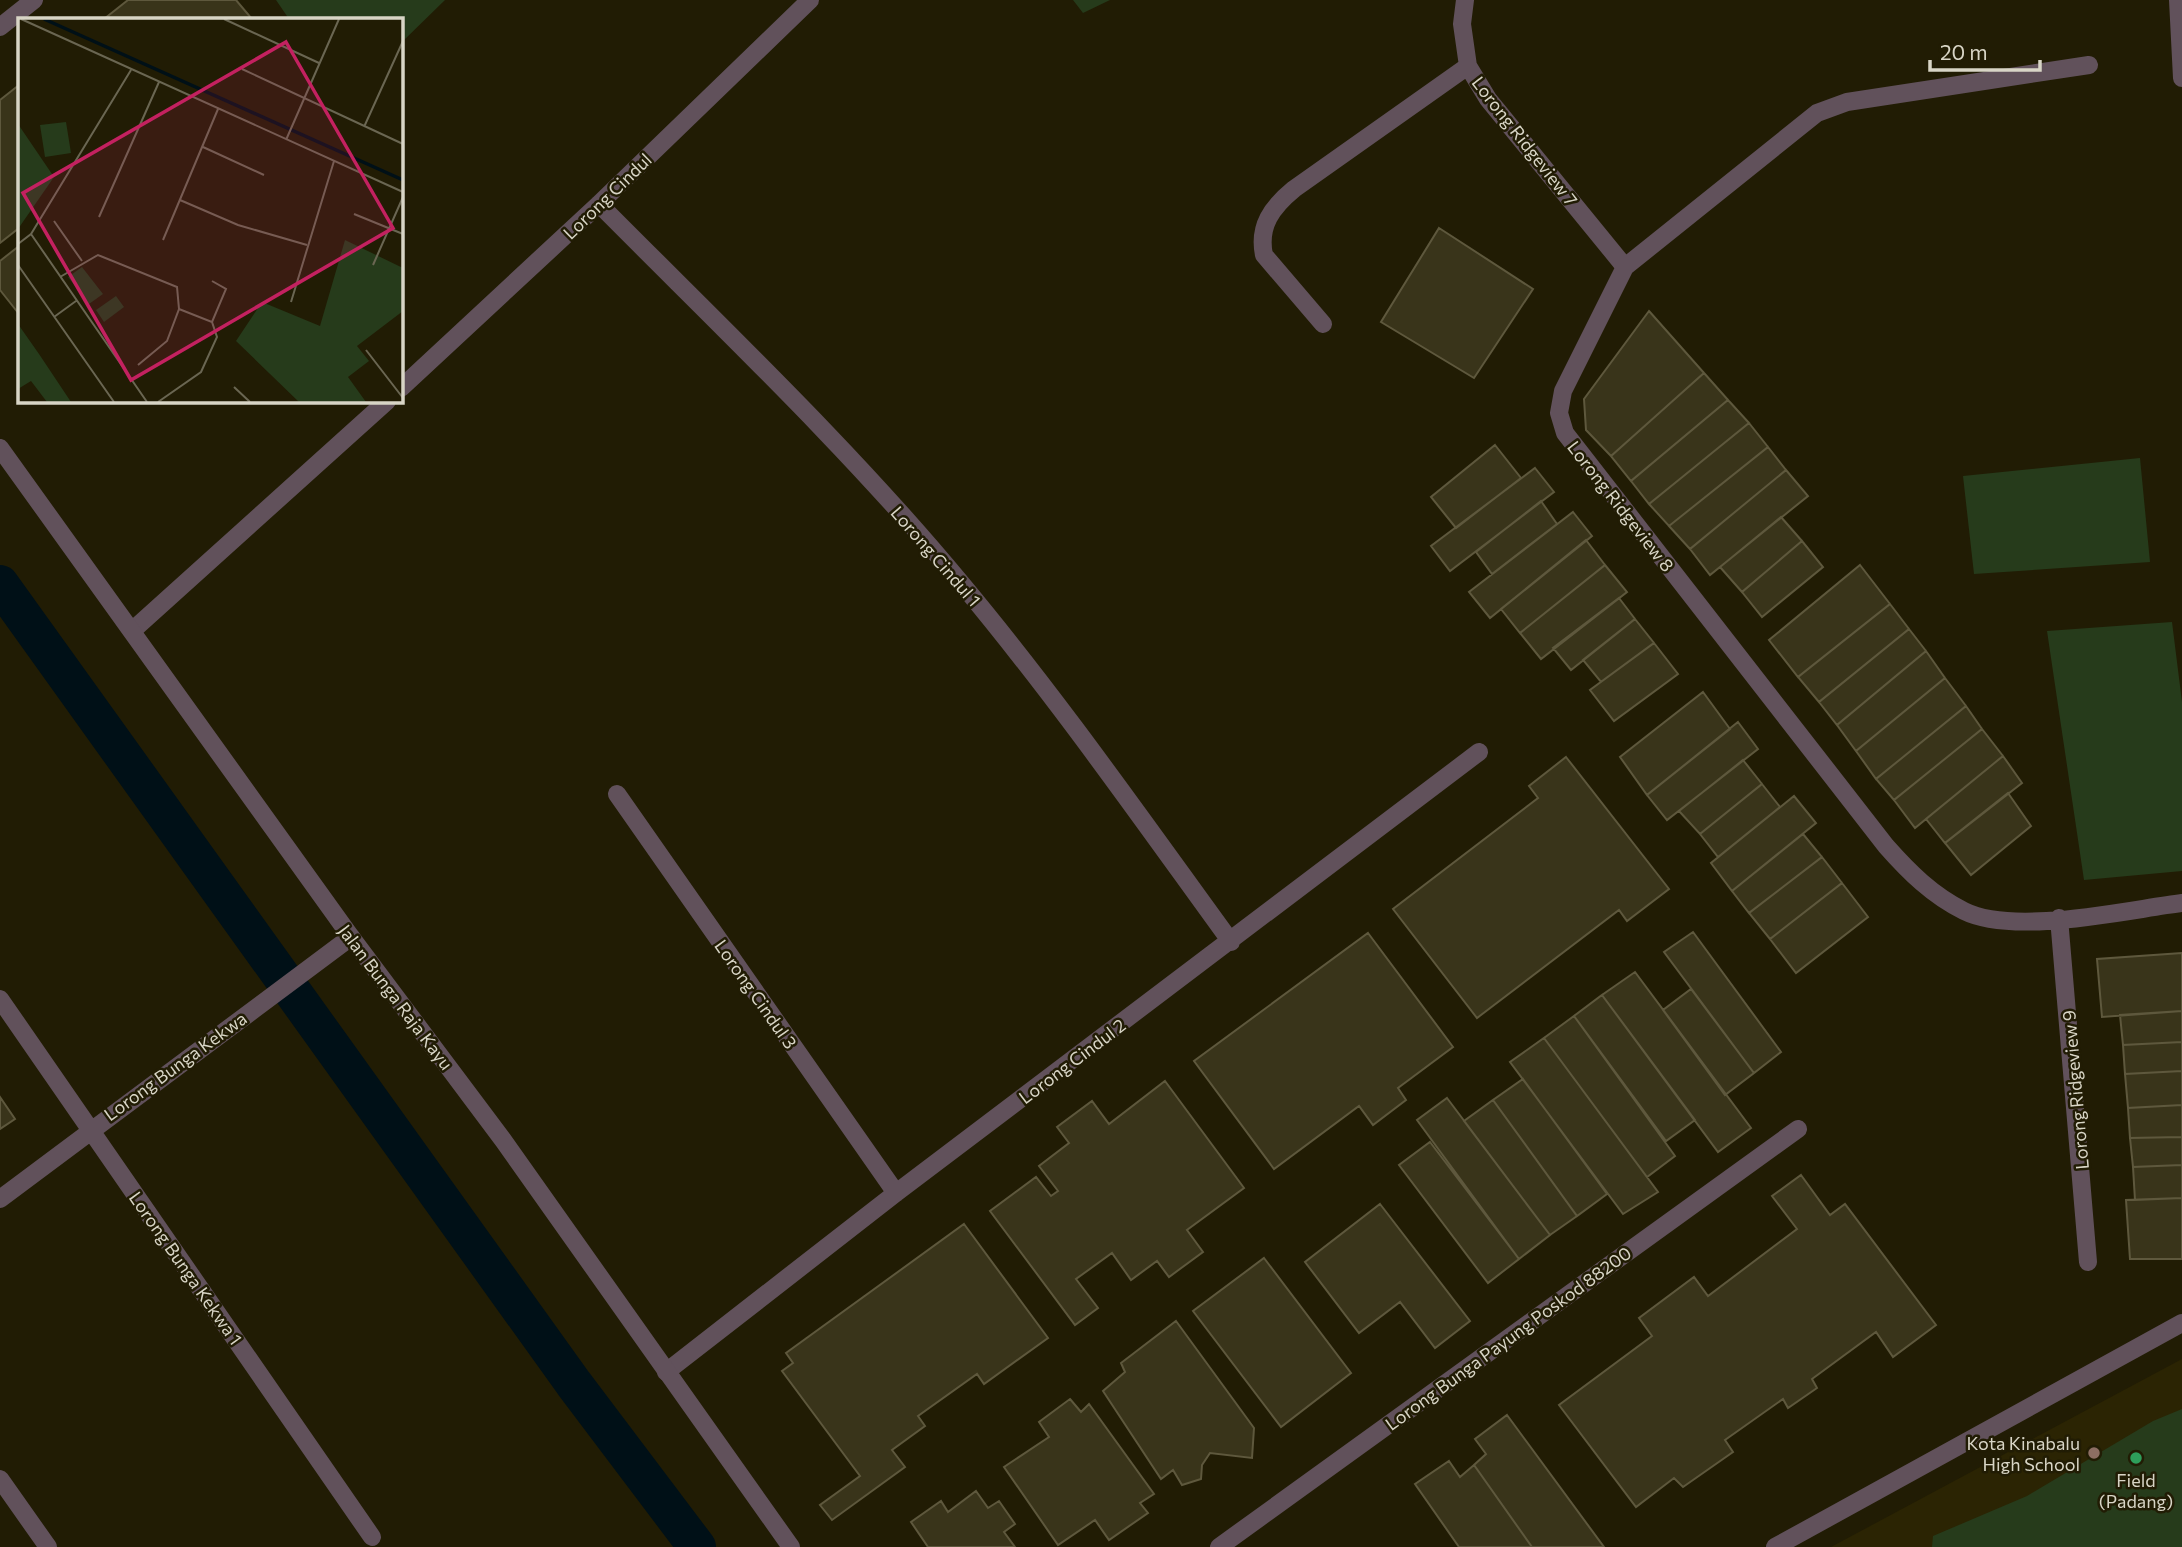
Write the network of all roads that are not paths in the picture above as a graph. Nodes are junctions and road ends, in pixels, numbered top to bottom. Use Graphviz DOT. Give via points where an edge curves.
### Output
graph roads {
  1 [pos="810,0"];
  2 [pos="1465,0"];
  3 [pos="2178,0"];
  4 [pos="29,7"];
  5 [pos="0,27"];
  6 [pos="2089,65"];
  7 [pos="1468,66"];
  8 [pos="2182,78"];
  9 [pos="599,204"];
  10 [pos="1625,267"];
  11 [pos="1323,324"];
  12 [pos="402,387"];
  13 [pos="386,402"];
  14 [pos="0,448"];
  15 [pos="133,630"];
  16 [pos="1479,752"];
  17 [pos="617,794"];
  18 [pos="2182,903"];
  19 [pos="2059,918"];
  20 [pos="351,937"];
  21 [pos="1231,942"];
  22 [pos="0,999"];
  23 [pos="89,1129"];
  24 [pos="1798,1129"];
  25 [pos="896,1193"];
  26 [pos="0,1199"];
  27 [pos="2088,1262"];
  28 [pos="2182,1323"];
  29 [pos="666,1372"];
  30 [pos="0,1479"];
  31 [pos="372,1537"];
  32 [pos="48,1547"];
  33 [pos="791,1547"];
  34 [pos="1219,1547"];
  35 [pos="1775,1547"];
  1 -- 9 [label="street, Lorong Cindul"];
  2 -- 7 [label="street, Lorong Ridgeview 7" via="1462,24"];
  3 -- 8 [label="street"];
  4 -- 5 [label="street"];
  6 -- 10 [label="street, Lorong Ridgeview 8" via="1847,102 1817,113"];
  7 -- 10 [label="street, Lorong Ridgeview 7" via="1488,99"];
  7 -- 11 [label="street" via="1294,189 1271,213 1261,240 1264,255"];
  9 -- 12 [label="street, Lorong Cindul"];
  9 -- 21 [label="street, Lorong Cindul 1" via="843,450 960,581 1064,711"];
  10 -- 19 [label="street, Lorong Ridgeview 8" via="1563,391 1559,413 1564,433 1914,878 1966,912 1993,920"];
  13 -- 15 [label="street"];
  14 -- 15 [label="street, Jalan Bunga Raja Kayu"];
  15 -- 20 [label="street, Jalan Bunga Raja Kayu"];
  16 -- 21 [label="street, Lorong Cindul 2"];
  17 -- 25 [label="street, Lorong Cindul 3"];
  18 -- 19 [label="street, Lorong Ridgeview 8"];
  19 -- 27 [label="street, Lorong Ridgeview 9"];
  20 -- 23 [label="street, Lorong Bunga Kekwa"];
  20 -- 29 [label="street, Jalan Bunga Raja Kayu" via="503,1140"];
  21 -- 25 [label="street, Lorong Cindul 2"];
  22 -- 23 [label="street, Lorong Bunga Kekwa 1"];
  23 -- 26 [label="street, Lorong Bunga Kekwa"];
  23 -- 31 [label="street, Lorong Bunga Kekwa 1"];
  24 -- 34 [label="street, Lorong Bunga Payung Poskod 88200"];
  25 -- 29 [label="street, Lorong Cindul 2"];
  28 -- 35 [label="street"];
  29 -- 33 [label="street, Jalan Bunga Raja Kayu"];
  30 -- 32 [label="street"];
}
